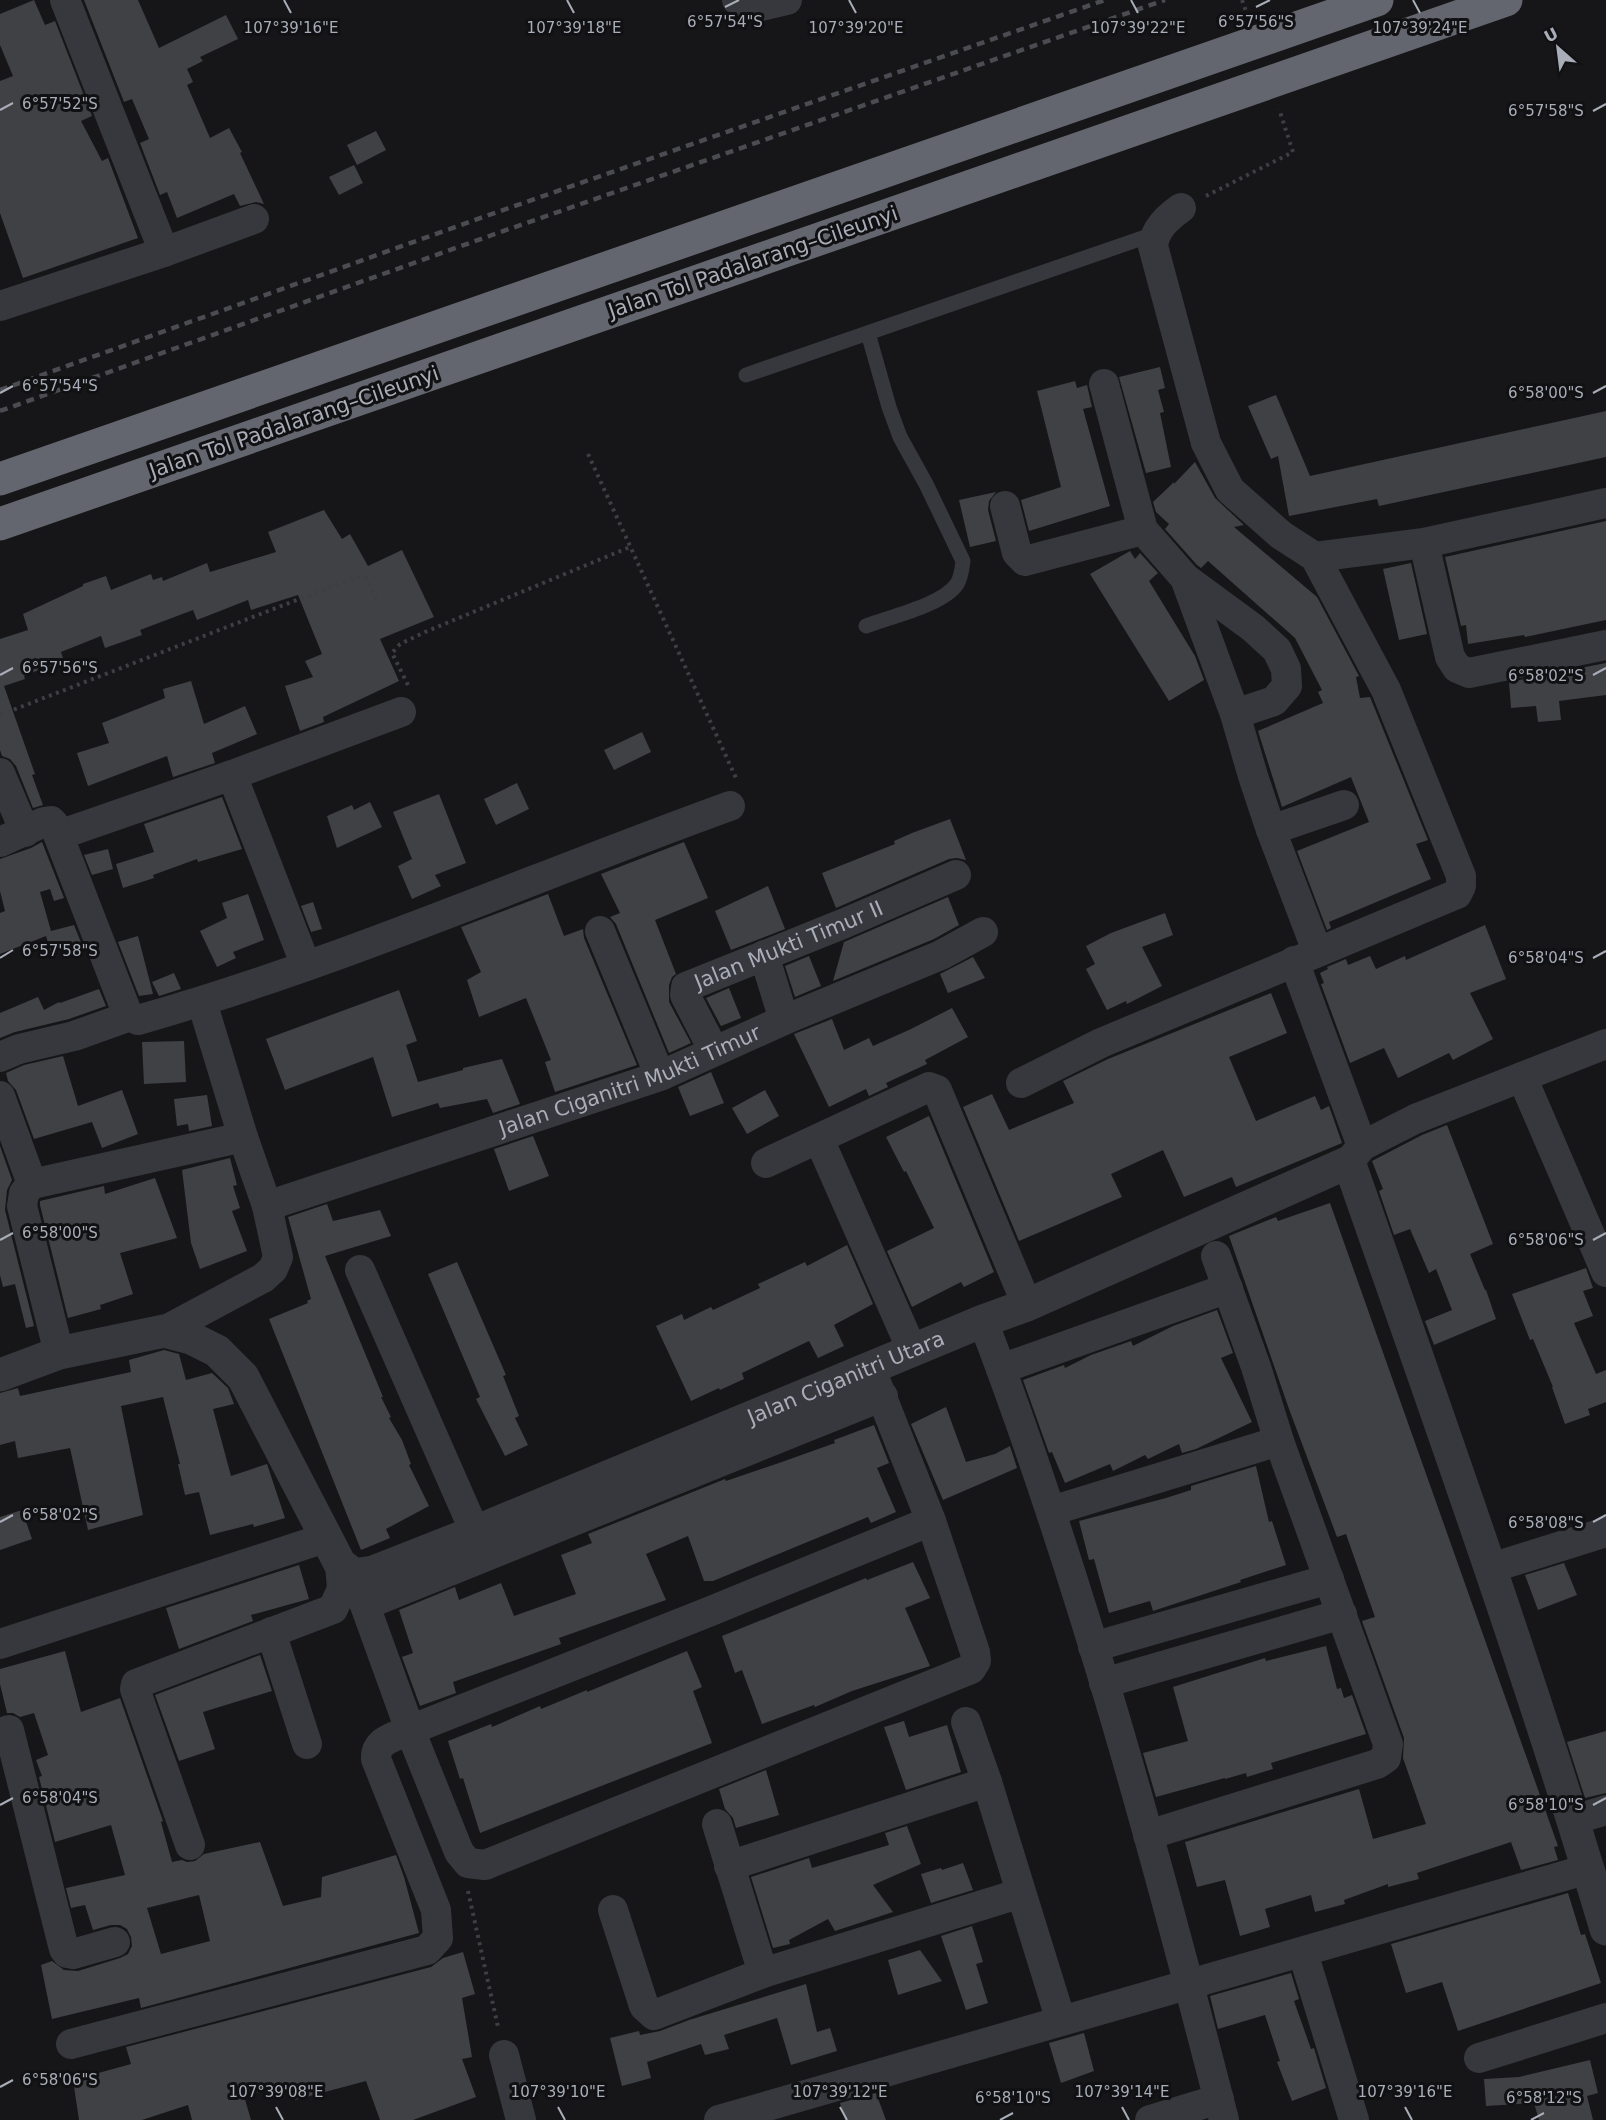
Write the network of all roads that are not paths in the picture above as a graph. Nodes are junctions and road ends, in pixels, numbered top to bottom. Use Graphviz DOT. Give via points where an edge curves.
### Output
graph roads {
  1 [pos="65,0"];
  2 [pos="737,0"];
  3 [pos="788,0"];
  4 [pos="1377,0"];
  5 [pos="1506,0"];
  6 [pos="1192,203"];
  7 [pos="254,219"];
  8 [pos="1154,234"];
  9 [pos="164,252"];
  10 [pos="3,296"];
  11 [pos="868,333"];
  12 [pos="746,375"];
  13 [pos="1104,384"];
  14 [pos="0,478"];
  15 [pos="1606,503"];
  16 [pos="1005,506"];
  17 [pos="0,524"];
  18 [pos="1143,530"];
  19 [pos="1424,543"];
  20 [pos="1315,557"];
  21 [pos="1185,579"];
  22 [pos="866,626"];
  23 [pos="1606,645"];
  24 [pos="401,712"];
  25 [pos="1235,714"];
  26 [pos="0,773"];
  27 [pos="232,776"];
  28 [pos="1344,805"];
  29 [pos="730,806"];
  30 [pos="1271,830"];
  31 [pos="59,835"];
  32 [pos="13,837"];
  33 [pos="956,875"];
  34 [pos="600,931"];
  35 [pos="983,932"];
  36 [pos="764,955"];
  37 [pos="1306,956"];
  38 [pos="306,966"];
  39 [pos="202,1002"];
  40 [pos="130,1016"];
  41 [pos="784,1020"];
  42 [pos="1606,1044"];
  43 [pos="714,1051"];
  44 [pos="0,1057"];
  45 [pos="660,1076"];
  46 [pos="1522,1077"];
  47 [pos="1021,1083"];
  48 [pos="0,1096"];
  49 [pos="243,1137"];
  50 [pos="819,1139"];
  51 [pos="1355,1154"];
  52 [pos="766,1162"];
  53 [pos="32,1185"];
  54 [pos="267,1206"];
  55 [pos="1216,1256"];
  56 [pos="360,1269"];
  57 [pos="1606,1272"];
  58 [pos="1228,1288"];
  59 [pos="1027,1305"];
  60 [pos="983,1321"];
  61 [pos="164,1331"];
  62 [pos="912,1350"];
  63 [pos="59,1353"];
  64 [pos="870,1367"];
  65 [pos="1000,1369"];
  66 [pos="0,1375"];
  67 [pos="883,1396"];
  68 [pos="1279,1442"];
  69 [pos="1051,1511"];
  70 [pos="931,1521"];
  71 [pos="475,1532"];
  72 [pos="1606,1532"];
  73 [pos="339,1559"];
  74 [pos="1491,1568"];
  75 [pos="1329,1579"];
  76 [pos="365,1605"];
  77 [pos="1342,1614"];
  78 [pos="271,1632"];
  79 [pos="0,1644"];
  80 [pos="1093,1647"];
  81 [pos="1104,1683"];
  82 [pos="966,1722"];
  83 [pos="410,1730"];
  84 [pos="0,1733"];
  85 [pos="307,1744"];
  86 [pos="987,1782"];
  87 [pos="1606,1810"];
  88 [pos="1573,1820"];
  89 [pos="717,1824"];
  90 [pos="1148,1835"];
  91 [pos="190,1845"];
  92 [pos="729,1866"];
  93 [pos="1588,1869"];
  94 [pos="1021,1893"];
  95 [pos="613,1910"];
  96 [pos="1606,1929"];
  97 [pos="115,1942"];
  98 [pos="1303,1953"];
  99 [pos="763,1973"];
  100 [pos="1190,1983"];
  101 [pos="1606,2018"];
  102 [pos="1061,2021"];
  103 [pos="71,2044"];
  104 [pos="504,2055"];
  105 [pos="1479,2058"];
  106 [pos="1222,2109"];
  107 [pos="726,2119"];
  108 [pos="520,2120"];
  109 [pos="1150,2120"];
  110 [pos="1354,2120"];
  1 -- 9 [label="street"];
  2 -- 3 [label="street" via="757,7"];
  4 -- 14 [label="highway, Jalan Tol Padalarang–Cileunyi"];
  5 -- 17 [label="highway, Jalan Tol Padalarang–Cileunyi"];
  6 -- 8 [label="street" via="1170,216"];
  7 -- 9 [label="street"];
  8 -- 11 [label="lane"];
  8 -- 20 [label="street" via="1156,265 1206,443 1230,490 1281,535"];
  9 -- 10 [label="street"];
  11 -- 12 [label="lane"];
  11 -- 22 [label="lane" via="900,437 963,561 957,584 948,594"];
  13 -- 18 [label="street"];
  15 -- 19 [label="street"];
  16 -- 18 [label="street" via="1017,553 1025,561"];
  18 -- 21 [label="street"];
  19 -- 20 [label="street"];
  19 -- 23 [label="street" via="1450,657 1457,668 1469,673"];
  20 -- 37 [label="street" via="1386,690 1461,876 1461,886 1457,894"];
  21 -- 25 [label="street"];
  21 -- 25 [label="street" via="1253,628 1277,650 1286,669 1287,686 1274,701"];
  24 -- 27 [label="street"];
  25 -- 30 [label="street"];
  26 -- 32 [label="street"];
  27 -- 31 [label="street"];
  27 -- 38 [label="street"];
  28 -- 30 [label="street"];
  29 -- 38 [label="street"];
  30 -- 37 [label="street"];
  31 -- 32 [label="street" via="51,821"];
  31 -- 40 [label="street"];
  33 -- 36 [label="street, Jalan Mukti Timur II"];
  34 -- 45 [label="street"];
  35 -- 41 [label="street, Jalan Ciganitri Mukti Timur" via="922,963"];
  36 -- 41 [label="street"];
  36 -- 43 [label="street, Jalan Mukti Timur II" via="686,987 685,995"];
  37 -- 47 [label="street" via="1101,1043"];
  37 -- 51 [label="street"];
  38 -- 39 [label="street"];
  39 -- 40 [label="street" via="138,1020"];
  39 -- 49 [label="street"];
  40 -- 44 [label="street"];
  41 -- 43 [label="street, Jalan Ciganitri Mukti Timur"];
  42 -- 46 [label="street"];
  43 -- 45 [label="street, Jalan Ciganitri Mukti Timur"];
  45 -- 54 [label="street, Jalan Ciganitri Mukti Timur"];
  46 -- 51 [label="street" via="1415,1119"];
  46 -- 57 [label="street"];
  48 -- 53 [label="street"];
  49 -- 53 [label="street"];
  49 -- 54 [label="street"];
  50 -- 52 [label="street"];
  50 -- 59 [label="street" via="929,1087 937,1090"];
  50 -- 62 [label="street"];
  51 -- 59 [label="street, Jalan Ciganitri Utara"];
  51 -- 74 [label="street"];
  53 -- 63 [label="street" via="24,1193 22,1206"];
  54 -- 61 [label="street" via="278,1257 273,1269"];
  55 -- 58 [label="street"];
  56 -- 71 [label="street"];
  58 -- 65 [label="street"];
  58 -- 68 [label="street"];
  59 -- 60 [label="street, Jalan Ciganitri Utara"];
  60 -- 62 [label="street, Jalan Ciganitri Utara"];
  60 -- 65 [label="street"];
  61 -- 63 [label="street"];
  61 -- 73 [label="street" via="217,1351 243,1377"];
  62 -- 64 [label="street, Jalan Ciganitri Utara"];
  63 -- 66 [label="street"];
  64 -- 67 [label="street"];
  64 -- 71 [label="street, Jalan Ciganitri Utara"];
  65 -- 69 [label="street"];
  67 -- 70 [label="street"];
  67 -- 76 [label="street"];
  68 -- 69 [label="street"];
  68 -- 75 [label="street"];
  69 -- 80 [label="street"];
  70 -- 83 [label="street"];
  70 -- 83 [label="street" via="975,1652 971,1669 485,1865 468,1863 459,1852"];
  71 -- 73 [label="street, Jalan Ciganitri Utara" via="373,1572"];
  72 -- 74 [label="street"];
  73 -- 76 [label="street"];
  73 -- 78 [label="street" via="342,1589 333,1609"];
  73 -- 79 [label="street"];
  74 -- 88 [label="street"];
  75 -- 77 [label="street"];
  75 -- 80 [label="street"];
  76 -- 83 [label="street"];
  77 -- 81 [label="street"];
  77 -- 90 [label="street" via="1388,1744 1386,1758"];
  78 -- 85 [label="street"];
  78 -- 91 [label="street" via="136,1684"];
  80 -- 81 [label="street"];
  81 -- 90 [label="street"];
  82 -- 86 [label="street"];
  83 -- 103 [label="street" via="381,1743 376,1759 436,1910 438,1938 427,1950"];
  84 -- 97 [label="street" via="9,1730 64,1949 73,1954"];
  86 -- 92 [label="street"];
  86 -- 94 [label="street"];
  87 -- 88 [label="street"];
  88 -- 93 [label="street"];
  89 -- 92 [label="street"];
  90 -- 100 [label="street"];
  92 -- 99 [label="street"];
  93 -- 96 [label="street"];
  93 -- 98 [label="street"];
  94 -- 99 [label="street"];
  94 -- 102 [label="street"];
  95 -- 99 [label="street" via="644,2006 654,2015"];
  98 -- 100 [label="street"];
  98 -- 110 [label="street"];
  100 -- 102 [label="street"];
  100 -- 106 [label="street"];
  101 -- 105 [label="street"];
  102 -- 107 [label="street"];
  104 -- 108 [label="street"];
  106 -- 109 [label="street"];
}
